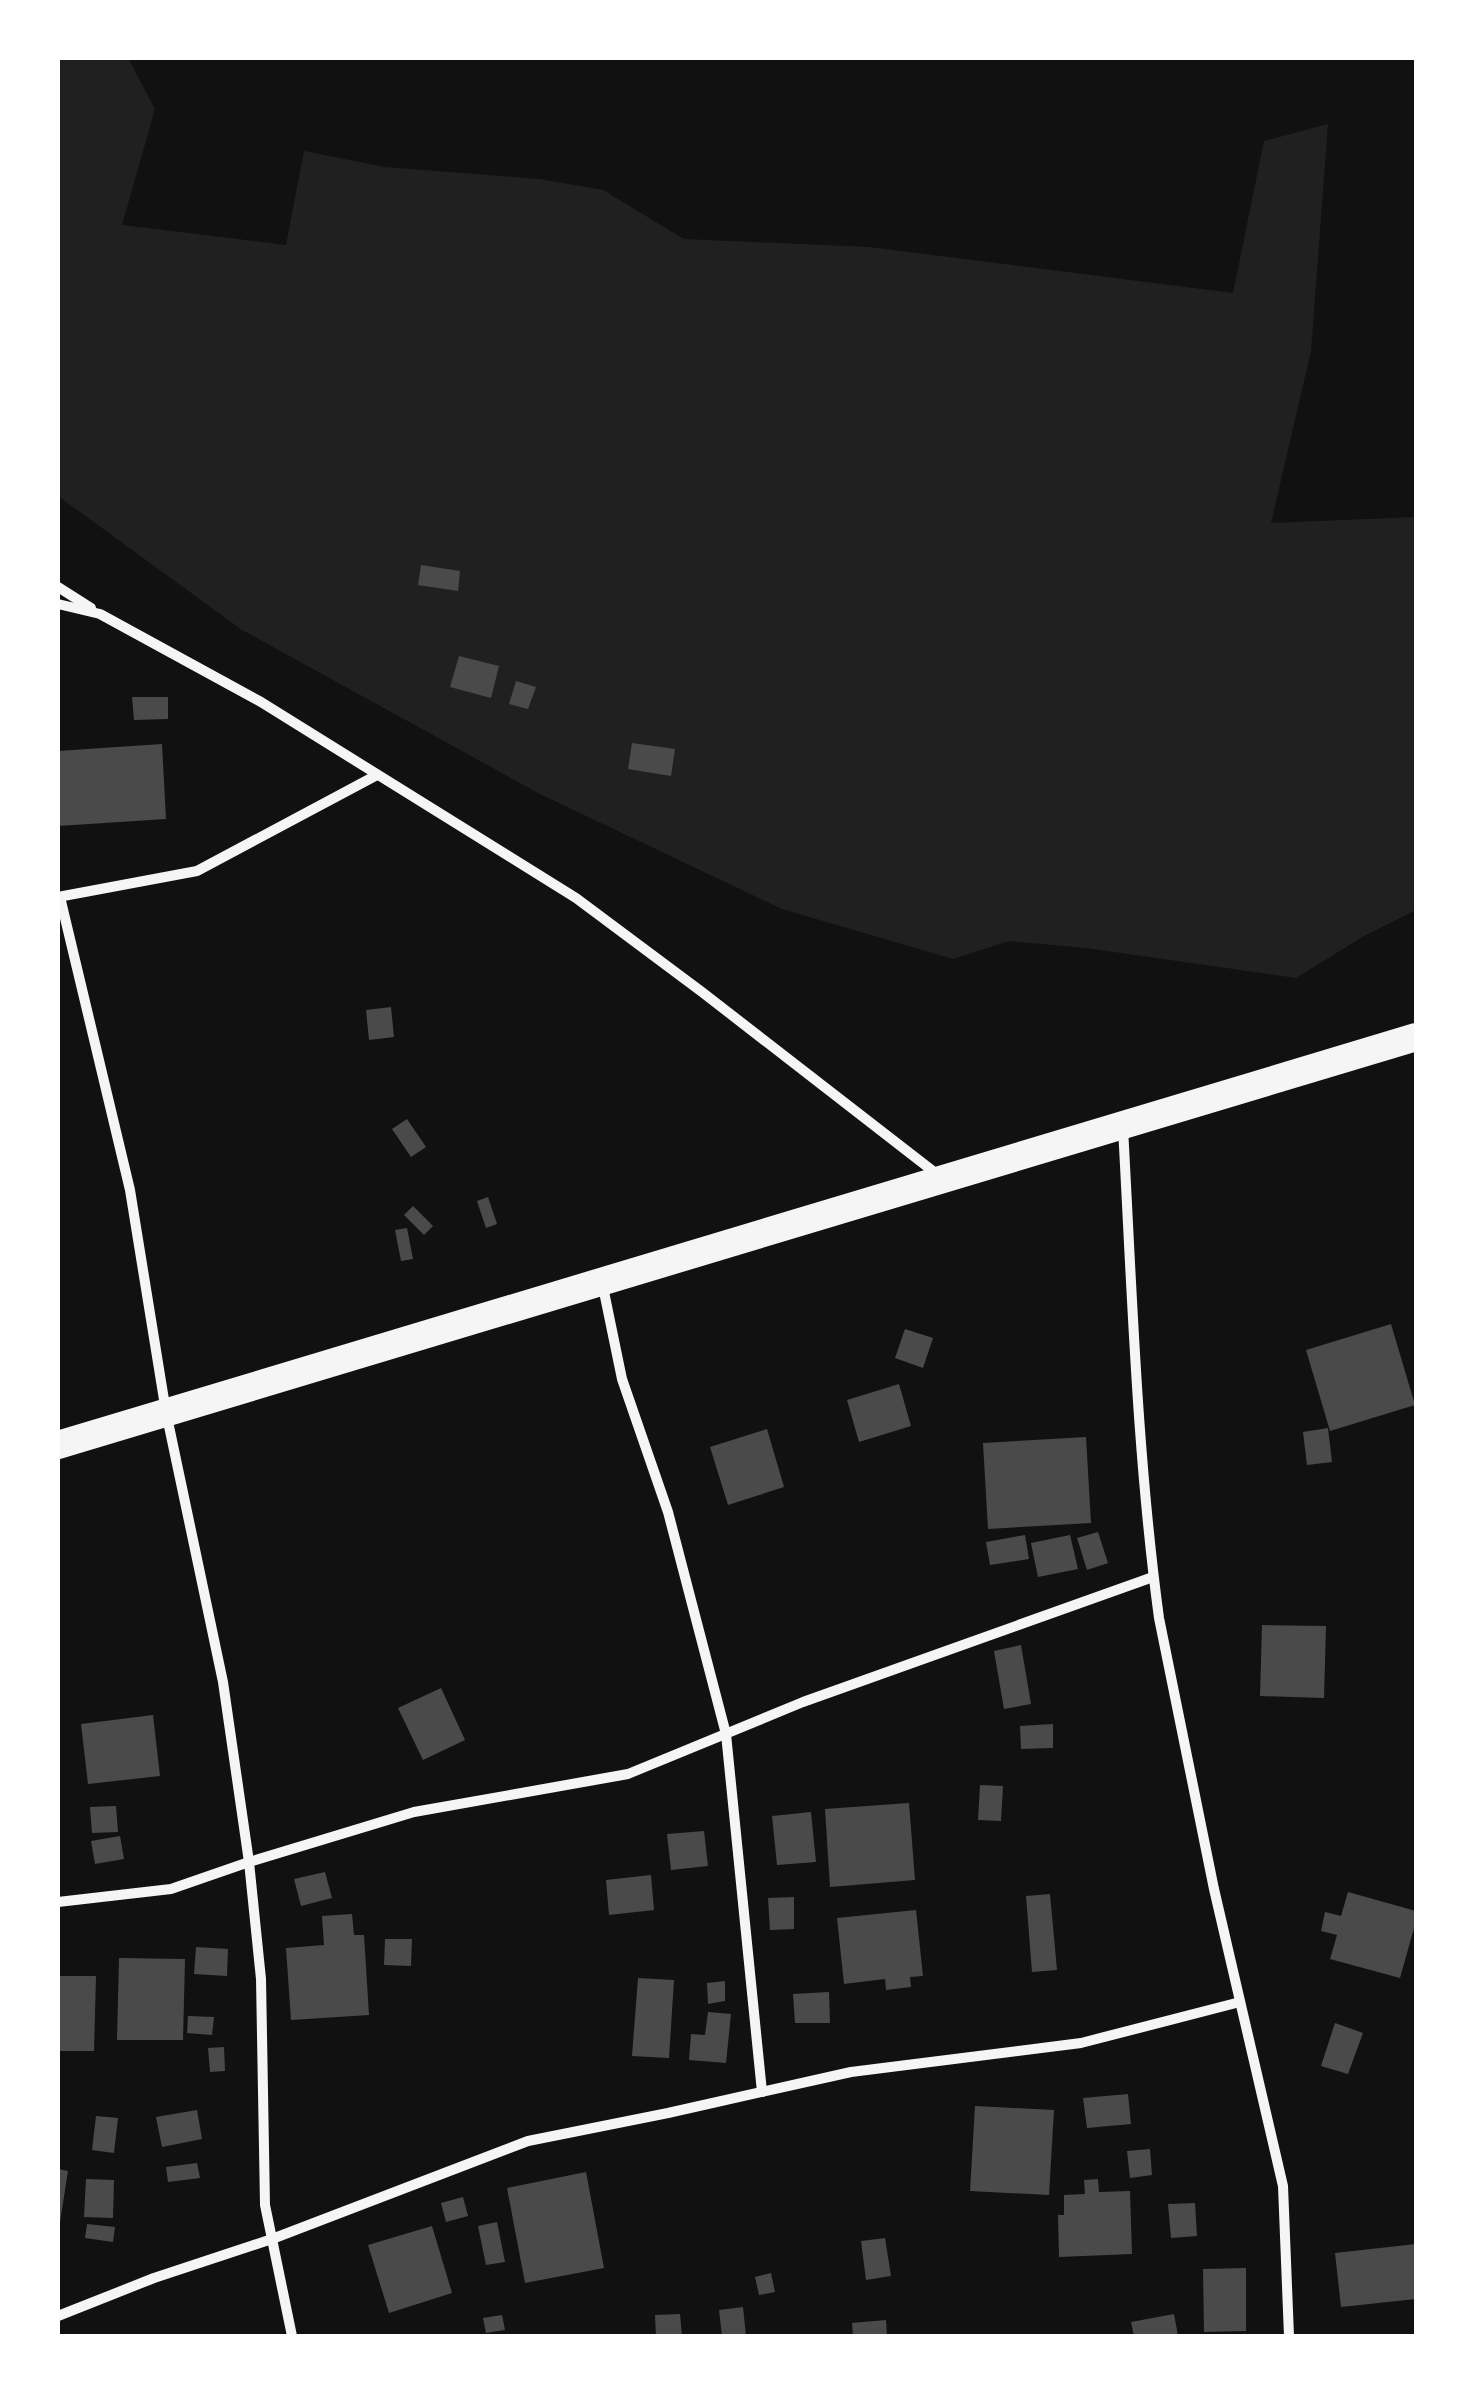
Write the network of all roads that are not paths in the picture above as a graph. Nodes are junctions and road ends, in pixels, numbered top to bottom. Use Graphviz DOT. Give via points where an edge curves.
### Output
graph roads {
  1 [pos="58,587"];
  2 [pos="58,604"];
  3 [pos="100,614"];
  4 [pos="377,775"];
  5 [pos="59,897"];
  6 [pos="1416,1037"];
  7 [pos="1123,1124"];
  8 [pos="943,1178"];
  9 [pos="602,1281"];
  10 [pos="166,1412"];
  11 [pos="58,1446"];
  12 [pos="1153,1577"];
  13 [pos="726,1734"];
  14 [pos="249,1862"];
  15 [pos="58,1902"];
  16 [pos="1240,2002"];
  17 [pos="762,2092"];
  18 [pos="272,2239"];
  19 [pos="58,2316"];
  20 [pos="292,2336"];
  21 [pos="1289,2336"];
  1 -- 3 [label="street"];
  2 -- 3 [label="street"];
  3 -- 4 [label="street"];
  4 -- 5 [label="street" via="197,871"];
  4 -- 8 [label="street" via="576,898"];
  5 -- 10 [label="street" via="130,1190"];
  6 -- 7 [label="highway"];
  7 -- 8 [label="highway"];
  7 -- 12 [label="street"];
  8 -- 9 [label="highway"];
  9 -- 10 [label="highway"];
  9 -- 13 [label="street" via="622,1379 668,1512"];
  10 -- 11 [label="highway"];
  10 -- 14 [label="street" via="223,1682"];
  12 -- 13 [label="street"];
  12 -- 16 [label="street"];
  13 -- 14 [label="street" via="628,1774 414,1812"];
  13 -- 17 [label="street"];
  14 -- 15 [label="street" via="171,1890"];
  14 -- 18 [label="street"];
  16 -- 17 [label="street" via="1081,2043 851,2072"];
  16 -- 21 [label="street" via="1283,2186"];
  17 -- 18 [label="street" via="528,2141"];
  18 -- 19 [label="street"];
  18 -- 20 [label="street"];
}
